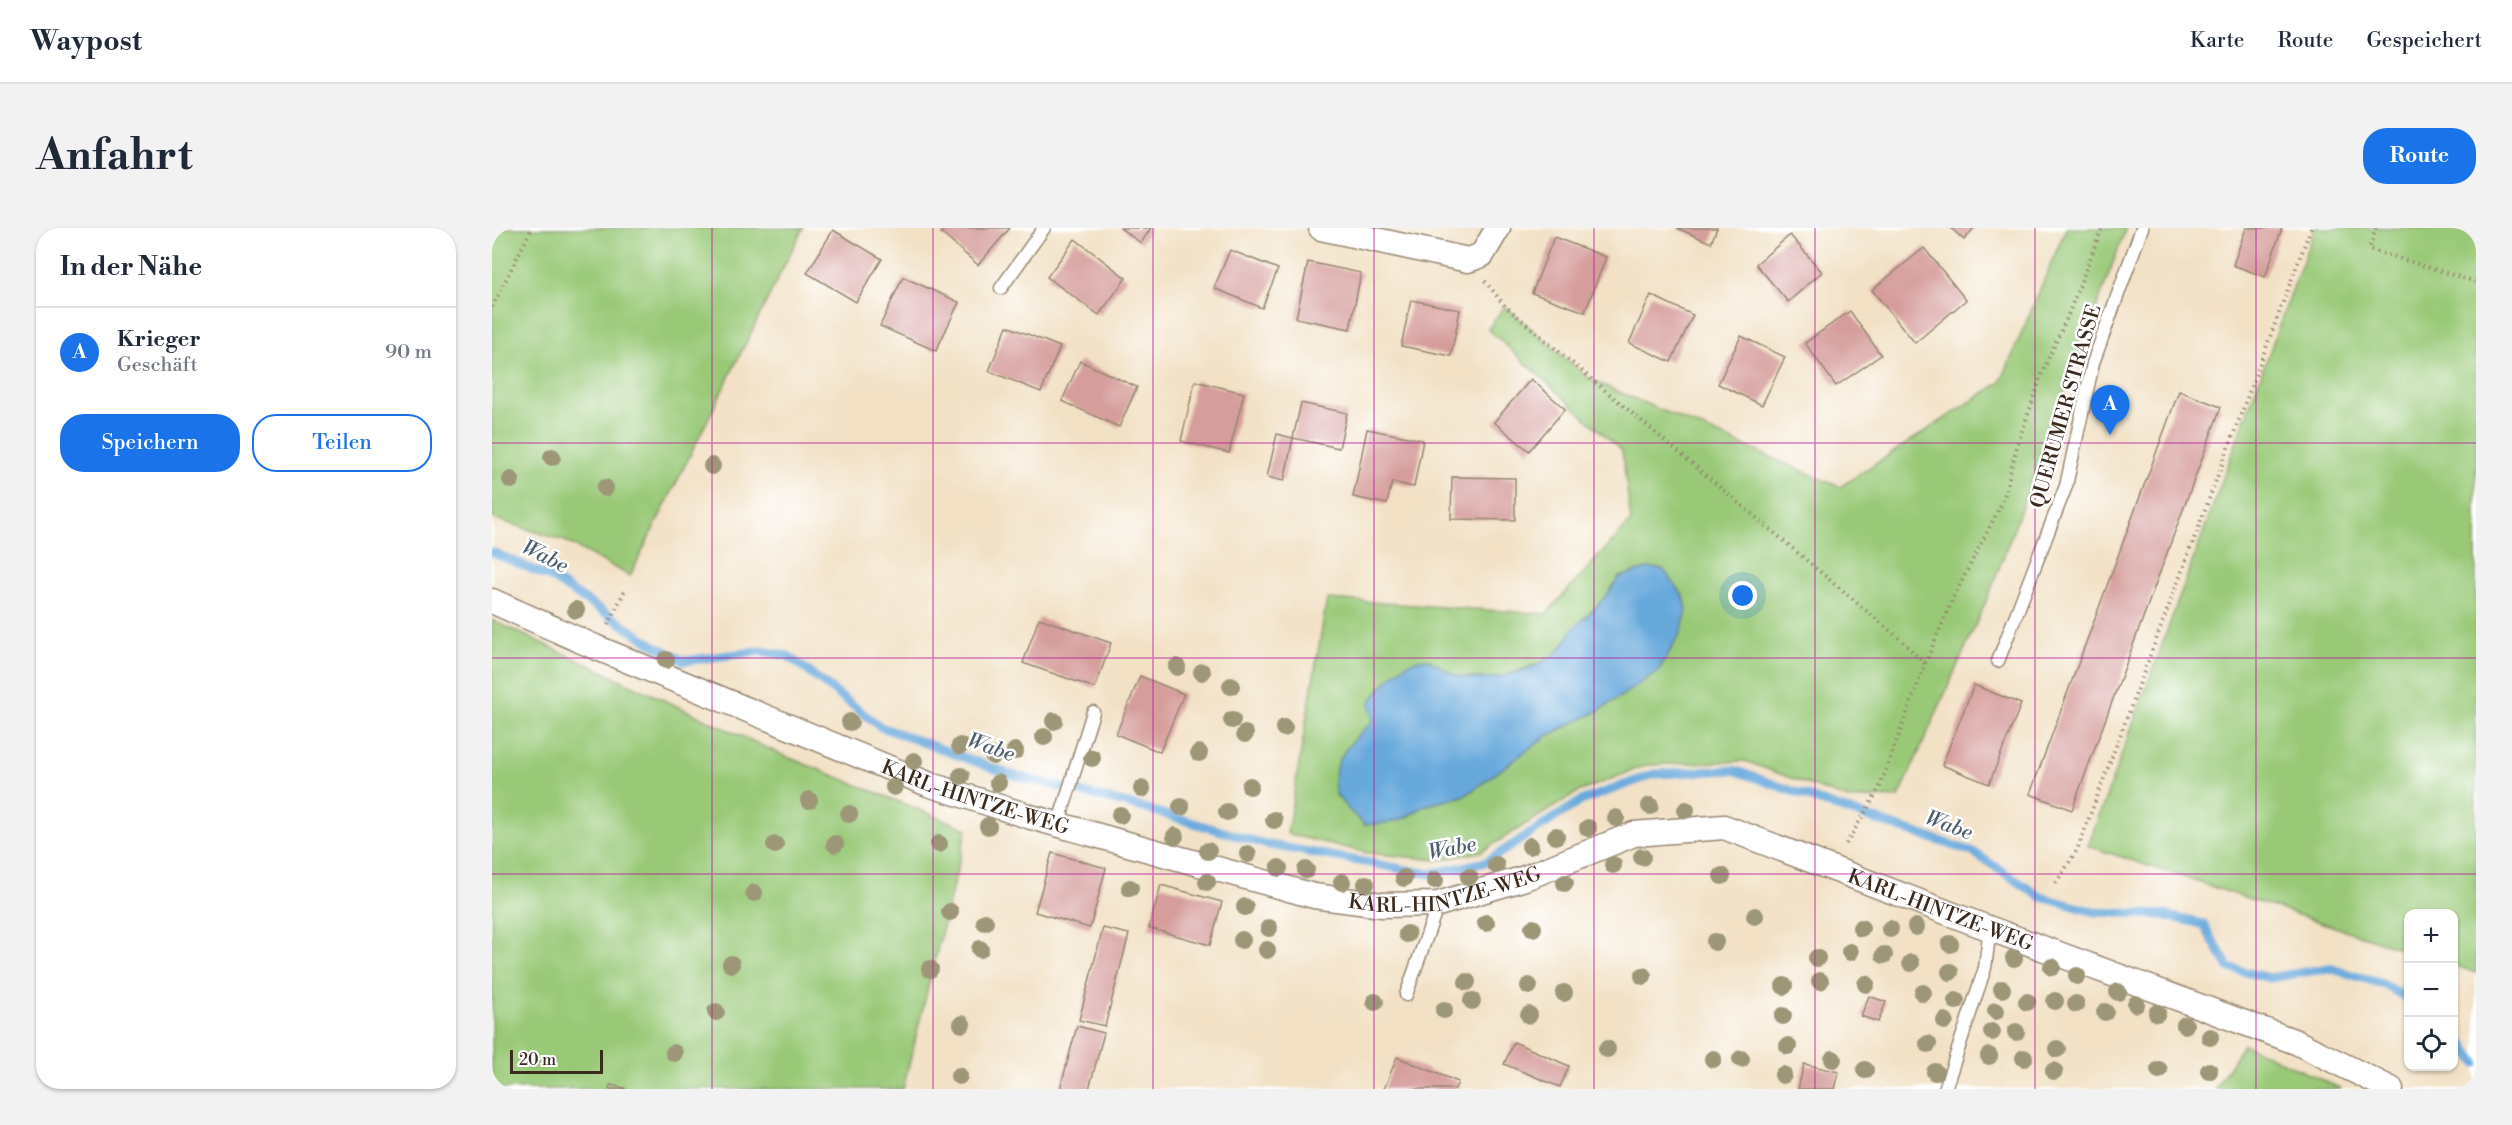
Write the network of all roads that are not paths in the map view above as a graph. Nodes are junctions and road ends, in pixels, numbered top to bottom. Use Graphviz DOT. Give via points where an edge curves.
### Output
graph roads {
  1 [pos="1044,228"];
  2 [pos="1321,228"];
  3 [pos="1498,228"];
  4 [pos="2142,228"];
  5 [pos="1001,288"];
  6 [pos="492,601"];
  7 [pos="1998,661"];
  8 [pos="1093,712"];
  9 [pos="1058,825"];
  10 [pos="1438,904"];
  11 [pos="1990,928"];
  12 [pos="1406,995"];
  13 [pos="1945,1089"];
  14 [pos="2391,1089"];
  1 -- 5 [label="lane"];
  2 -- 3 [label="street" via="1468,260 1482,255"];
  4 -- 7 [label="lane, QUERUMER STRASSE" via="2093,363 2066,486"];
  6 -- 9 [label="street, KARL-HINTZE-WEG" via="928,784"];
  8 -- 9 [label="lane"];
  9 -- 10 [label="street, KARL-HINTZE-WEG" via="1314,896 1382,905"];
  10 -- 11 [label="street, KARL-HINTZE-WEG" via="1525,878 1634,834 1724,827"];
  10 -- 12 [label="lane"];
  11 -- 13 [label="lane" via="1985,968"];
  11 -- 14 [label="street, KARL-HINTZE-WEG" via="2296,1042"];
}
